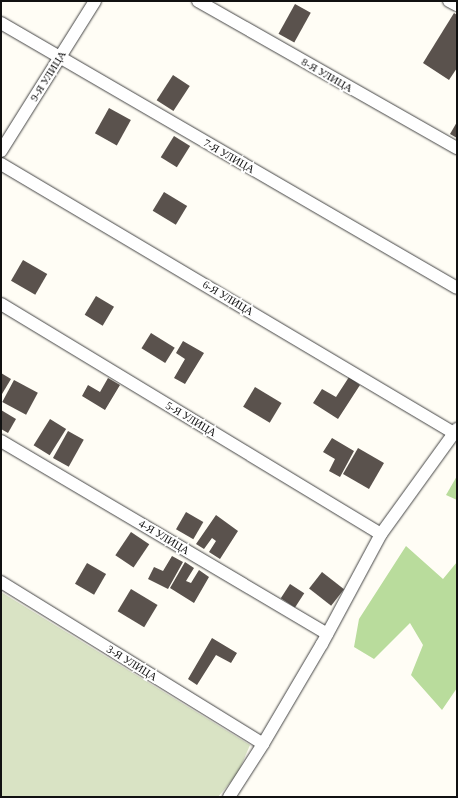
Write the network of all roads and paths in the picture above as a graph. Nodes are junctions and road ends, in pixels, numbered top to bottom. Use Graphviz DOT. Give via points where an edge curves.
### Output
graph roads {
  1 [pos="95,1"];
  2 [pos="198,1"];
  3 [pos="449,1"];
  4 [pos="457,5"];
  5 [pos="1,23"];
  6 [pos="60,58"];
  7 [pos="457,148"];
  8 [pos="1,151"];
  9 [pos="1,164"];
  10 [pos="457,288"];
  11 [pos="1,304"];
  12 [pos="456,431"];
  13 [pos="1,441"];
  14 [pos="381,534"];
  15 [pos="1,582"];
  16 [pos="327,634"];
  17 [pos="263,744"];
  18 [pos="229,797"];
  1 -- 6 [label="street, 9-Я УЛИЦА"];
  2 -- 7 [label="street, 8-Я УЛИЦА"];
  3 -- 4 [label="street"];
  5 -- 6 [label="street, 7-Я УЛИЦА"];
  6 -- 8 [label="street, 9-Я УЛИЦА"];
  6 -- 10 [label="street, 7-Я УЛИЦА"];
  9 -- 12 [label="street, 6-Я УЛИЦА"];
  11 -- 14 [label="street, 5-Я УЛИЦА"];
  12 -- 14 [label="street"];
  13 -- 16 [label="street, 4-Я УЛИЦА"];
  14 -- 16 [label="street"];
  15 -- 17 [label="street, 3-Я УЛИЦА"];
  16 -- 17 [label="street"];
  17 -- 18 [label="street"];
}
